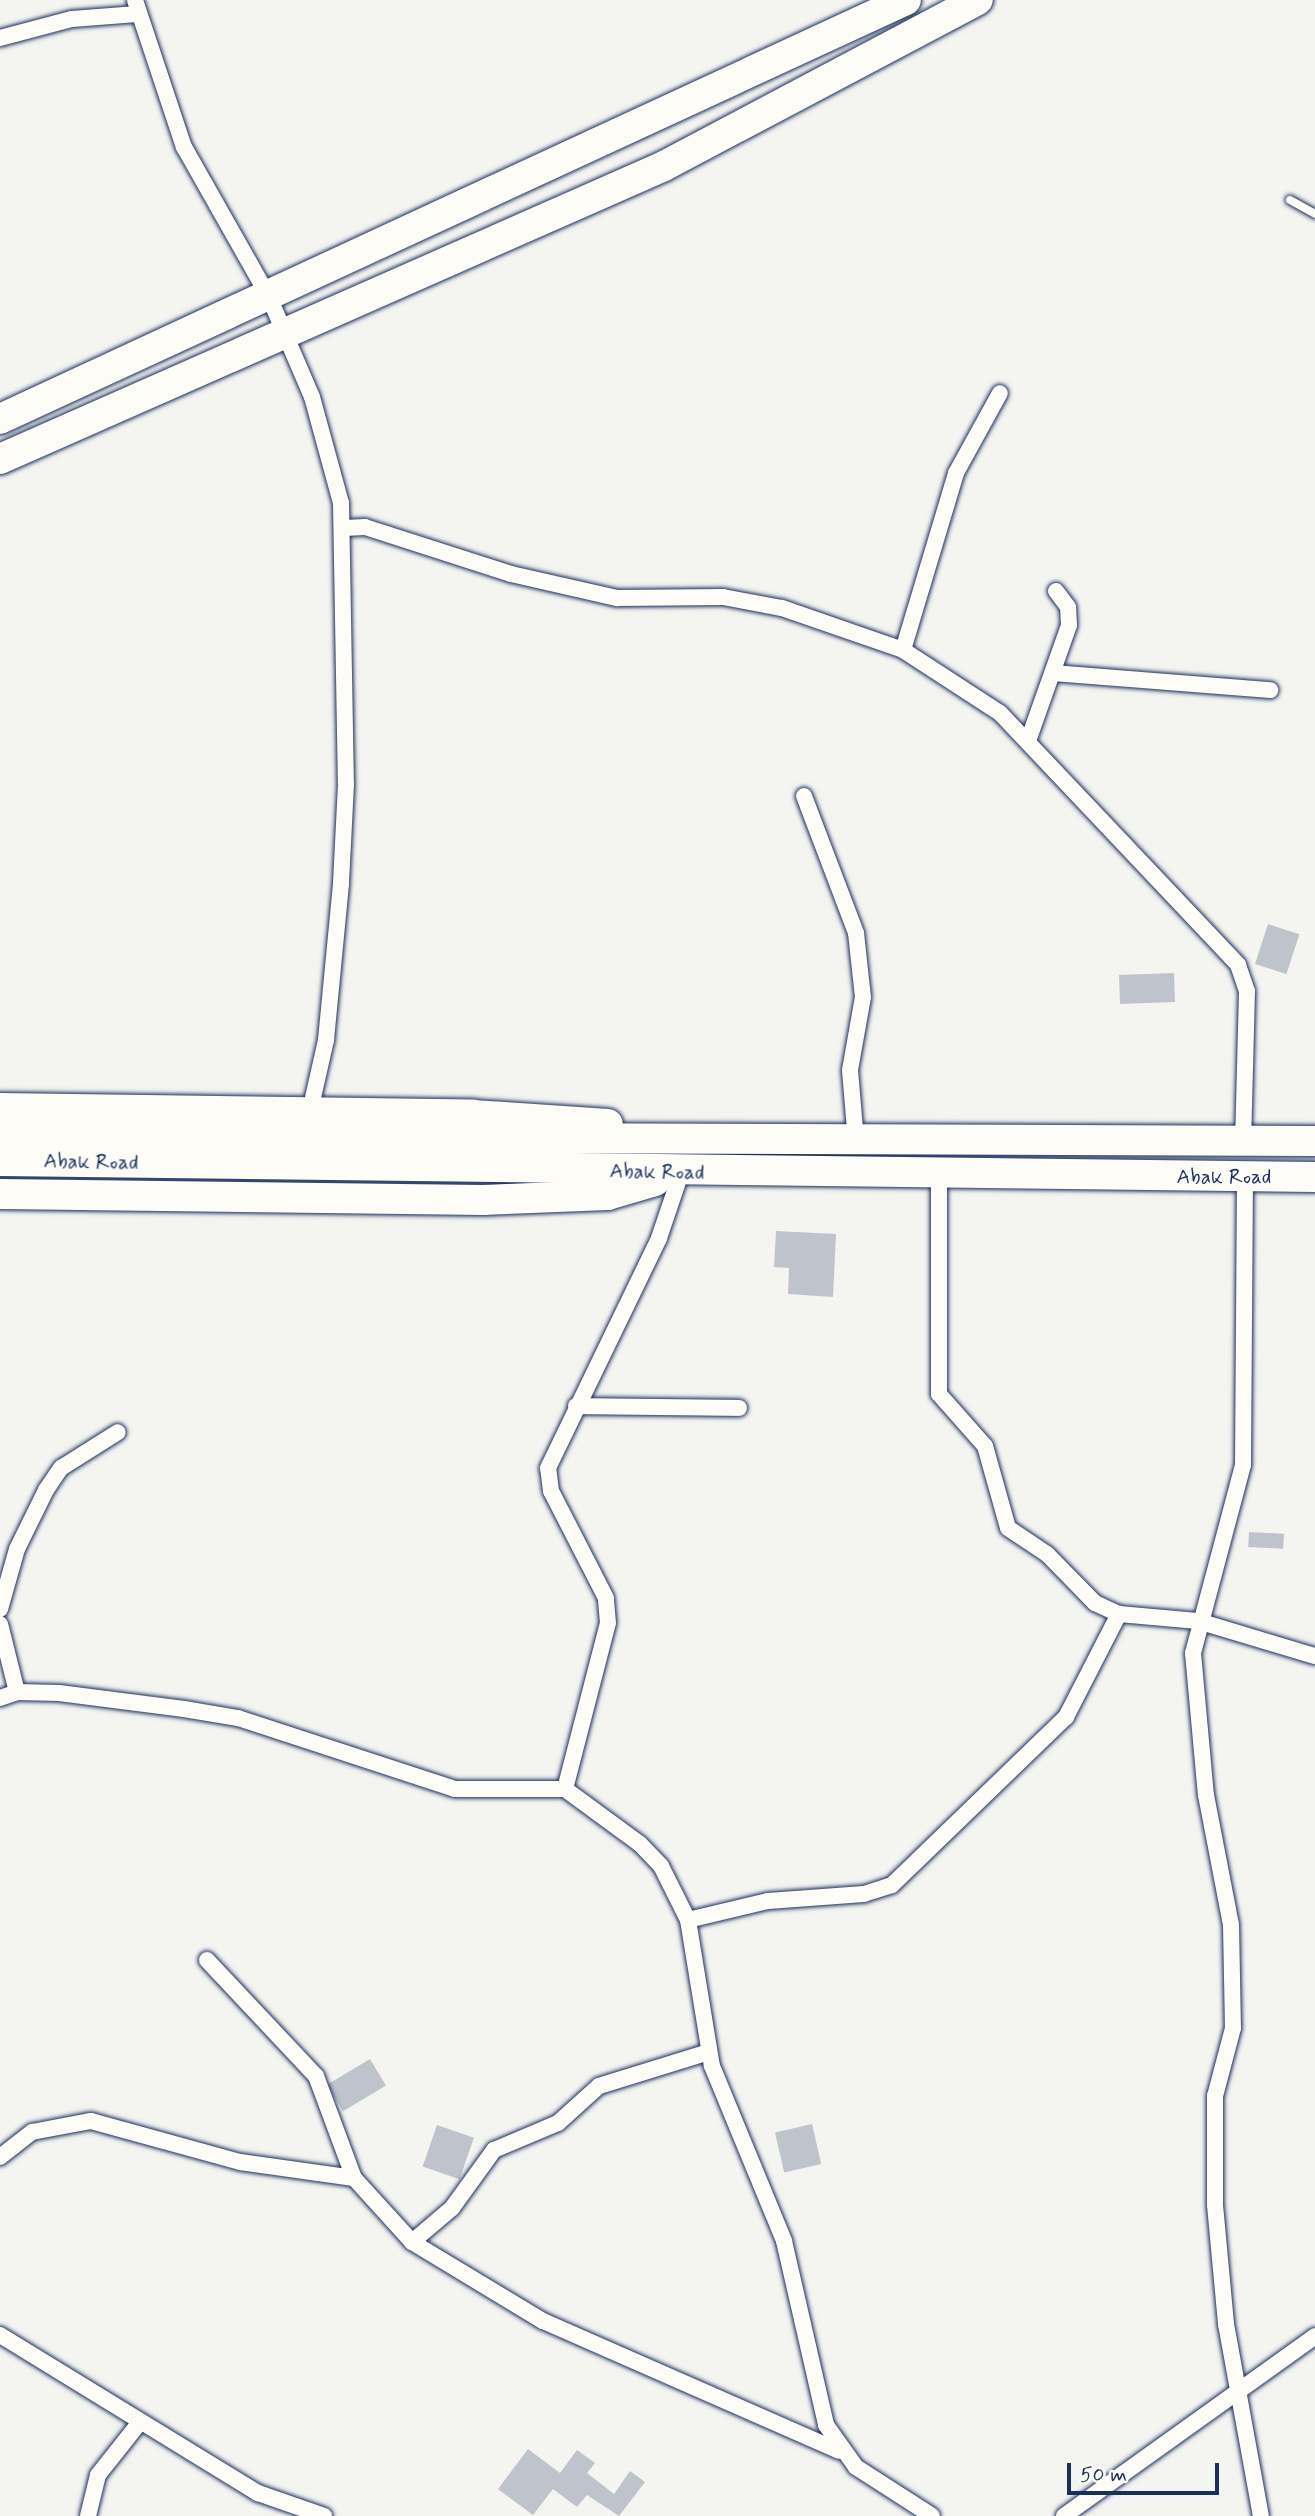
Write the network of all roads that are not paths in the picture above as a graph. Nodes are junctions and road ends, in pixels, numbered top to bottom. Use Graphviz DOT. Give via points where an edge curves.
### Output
graph roads {
  1 [pos="906,0"];
  2 [pos="978,0"];
  3 [pos="136,7"];
  4 [pos="0,38"];
  5 [pos="1290,200"];
  6 [pos="1315,214"];
  7 [pos="270,299"];
  8 [pos="284,332"];
  9 [pos="1000,393"];
  10 [pos="0,419"];
  11 [pos="0,459"];
  12 [pos="344,528"];
  13 [pos="1056,591"];
  14 [pos="903,650"];
  15 [pos="1053,673"];
  16 [pos="1270,690"];
  17 [pos="1028,741"];
  18 [pos="804,796"];
  19 [pos="0,1108"];
  20 [pos="310,1111"];
  21 [pos="0,1136"];
  22 [pos="1243,1139"];
  23 [pos="1315,1141"];
  24 [pos="856,1142"];
  25 [pos="761,1143"];
  26 [pos="0,1161"];
  27 [pos="681,1172"];
  28 [pos="939,1175"];
  29 [pos="1245,1177"];
  30 [pos="1315,1177"];
  31 [pos="0,1194"];
  32 [pos="576,1406"];
  33 [pos="739,1408"];
  34 [pos="118,1432"];
  35 [pos="0,1609"];
  36 [pos="1119,1614"];
  37 [pos="1198,1621"];
  38 [pos="0,1624"];
  39 [pos="1315,1656"];
  40 [pos="17,1692"];
  41 [pos="0,1698"];
  42 [pos="565,1789"];
  43 [pos="688,1920"];
  44 [pos="207,1960"];
  45 [pos="709,2052"];
  46 [pos="0,2157"];
  47 [pos="354,2178"];
  48 [pos="412,2242"];
  49 [pos="0,2334"];
  50 [pos="1315,2336"];
  51 [pos="1236,2388"];
  52 [pos="140,2423"];
  53 [pos="839,2451"];
  54 [pos="88,2516"];
  55 [pos="324,2516"];
  56 [pos="932,2516"];
  57 [pos="1064,2516"];
  58 [pos="1261,2516"];
  1 -- 7 [label="highway"];
  2 -- 8 [label="highway" via="664,166"];
  3 -- 4 [label="street"];
  3 -- 7 [label="street" via="184,147"];
  5 -- 6 [label="lane"];
  7 -- 8 [label="street"];
  7 -- 10 [label="highway"];
  8 -- 11 [label="highway"];
  8 -- 12 [label="street" via="312,397"];
  9 -- 14 [label="street" via="956,473"];
  12 -- 14 [label="street" via="365,527 511,574 617,598 723,597 782,608"];
  12 -- 20 [label="street" via="341,884 327,1040"];
  13 -- 15 [label="street" via="1068,607 1069,625"];
  14 -- 17 [label="street" via="1000,713"];
  15 -- 16 [label="street"];
  15 -- 17 [label="street"];
  17 -- 22 [label="street" via="1238,965 1247,991"];
  18 -- 24 [label="street" via="856,933 863,997 850,1070"];
  19 -- 20 [label="highway"];
  20 -- 25 [label="highway" via="607,1124"];
  21 -- 25 [label="highway, Abak Road"];
  22 -- 23 [label="highway, Abak Road"];
  22 -- 24 [label="highway, Abak Road"];
  24 -- 25 [label="highway, Abak Road"];
  26 -- 27 [label="highway, Abak Road"];
  27 -- 28 [label="highway, Abak Road"];
  27 -- 31 [label="highway" via="608,1195 483,1200"];
  27 -- 32 [label="street" via="659,1238"];
  28 -- 29 [label="highway, Abak Road"];
  28 -- 36 [label="street" via="939,1394 985,1446 1008,1528 1047,1554 1095,1603"];
  29 -- 30 [label="highway, Abak Road"];
  29 -- 37 [label="street" via="1243,1465"];
  32 -- 33 [label="street"];
  32 -- 42 [label="street" via="548,1468 551,1491 606,1598 608,1623"];
  34 -- 35 [label="street" via="61,1468 46,1490 17,1549"];
  36 -- 37 [label="street"];
  36 -- 43 [label="street" via="1066,1717 892,1885 864,1894 768,1901"];
  37 -- 39 [label="street"];
  37 -- 51 [label="street" via="1193,1653 1206,1795 1231,1925 1231,2054 1215,2096 1213,2127 1216,2218"];
  38 -- 40 [label="street"];
  40 -- 41 [label="street"];
  40 -- 42 [label="street" via="237,1718 455,1789"];
  42 -- 43 [label="street" via="596,1807 662,1866"];
  43 -- 45 [label="street"];
  44 -- 47 [label="street" via="316,2076"];
  45 -- 48 [label="street" via="599,2086 558,2123 494,2150 452,2208"];
  45 -- 53 [label="street" via="784,2241 820,2407"];
  46 -- 47 [label="street" via="33,2132 91,2122 240,2162"];
  47 -- 48 [label="street"];
  48 -- 53 [label="street" via="543,2321"];
  49 -- 52 [label="street"];
  50 -- 51 [label="street"];
  51 -- 57 [label="street"];
  51 -- 58 [label="street"];
  52 -- 54 [label="street" via="98,2475"];
  52 -- 55 [label="street" via="258,2493"];
  53 -- 56 [label="street"];
}
